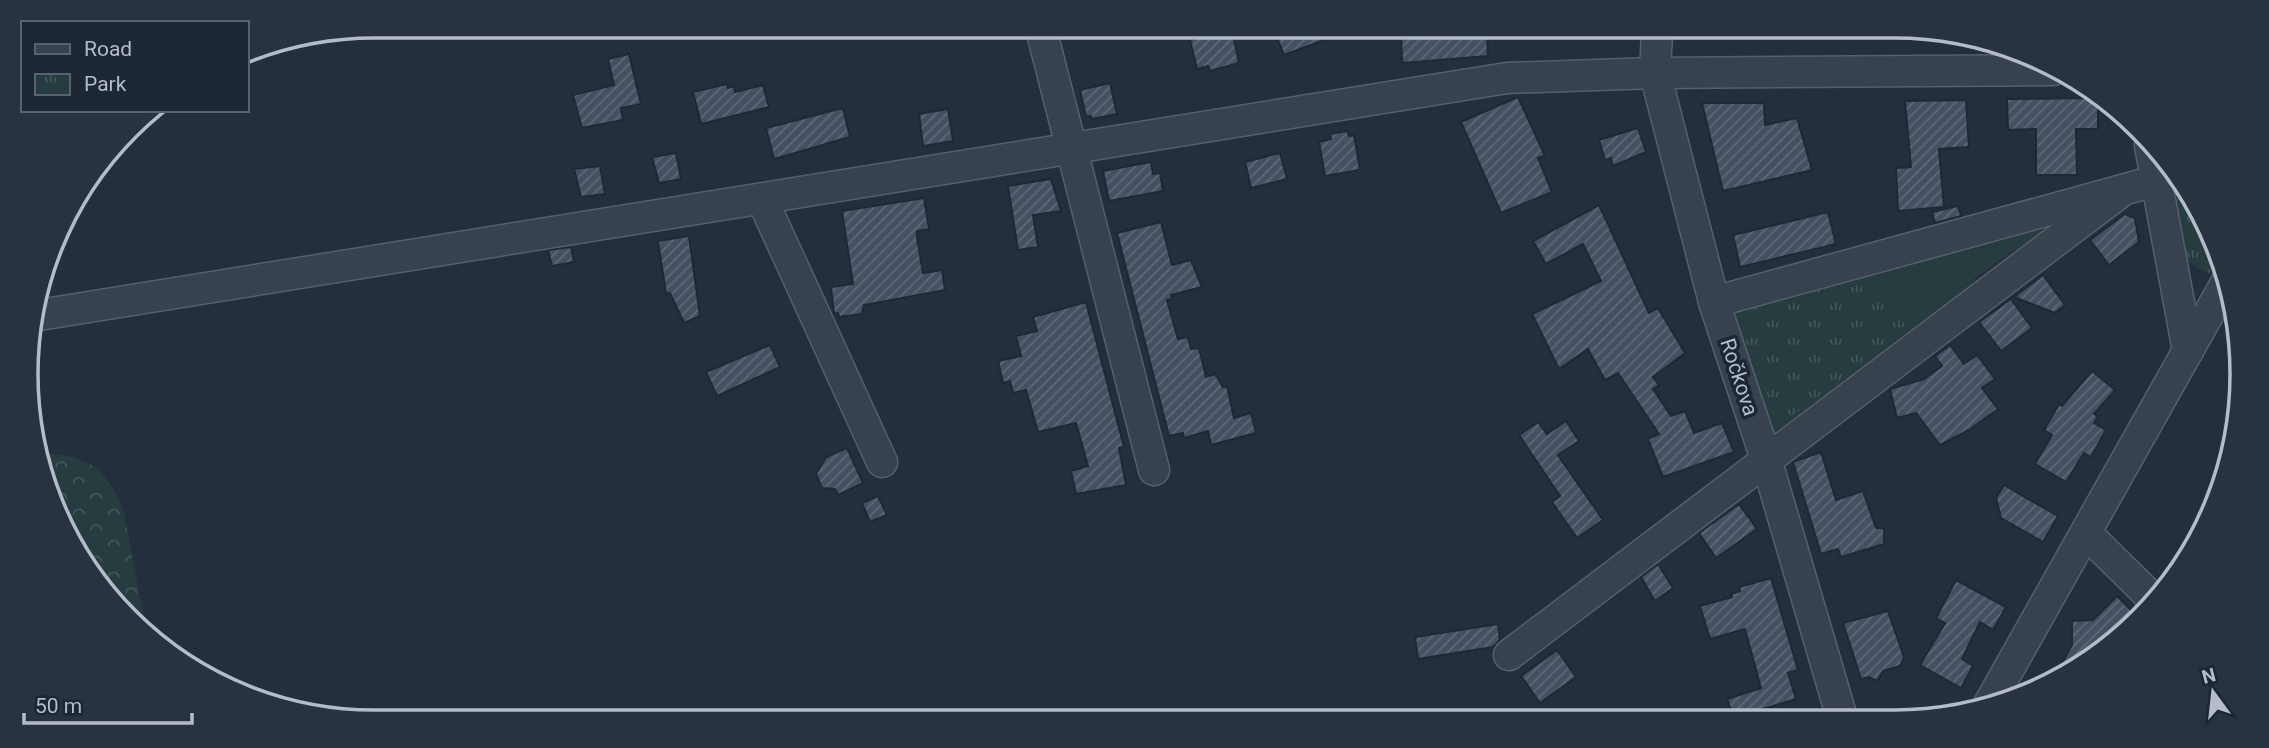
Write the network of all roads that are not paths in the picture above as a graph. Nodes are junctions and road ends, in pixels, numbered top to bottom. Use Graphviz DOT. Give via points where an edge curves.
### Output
graph roads {
  1 [pos="1043,38"];
  2 [pos="1657,38"];
  3 [pos="2037,70"];
  4 [pos="1655,73"];
  5 [pos="1073,150"];
  6 [pos="2152,159"];
  7 [pos="2155,181"];
  8 [pos="2122,191"];
  9 [pos="762,199"];
  10 [pos="2220,293"];
  11 [pos="1714,302"];
  12 [pos="44,314"];
  13 [pos="2188,351"];
  14 [pos="1766,459"];
  15 [pos="882,462"];
  16 [pos="1154,470"];
  17 [pos="2087,534"];
  18 [pos="2148,594"];
  19 [pos="1509,655"];
  20 [pos="1999,693"];
  21 [pos="1839,710"];
  1 -- 5 [label="street"];
  2 -- 4 [label="street, Ročkova"];
  3 -- 4 [label="street"];
  4 -- 5 [label="street" via="1507,78"];
  4 -- 11 [label="street, Ročkova"];
  5 -- 9 [label="street"];
  5 -- 16 [label="street"];
  6 -- 7 [label="street"];
  7 -- 8 [label="street"];
  7 -- 13 [label="street"];
  8 -- 11 [label="street"];
  8 -- 14 [label="street"];
  9 -- 12 [label="street"];
  9 -- 15 [label="street"];
  10 -- 13 [label="street"];
  11 -- 14 [label="street, Ročkova"];
  13 -- 17 [label="street"];
  14 -- 19 [label="street"];
  14 -- 21 [label="street, Ročkova"];
  17 -- 18 [label="street"];
  17 -- 20 [label="street"];
}
